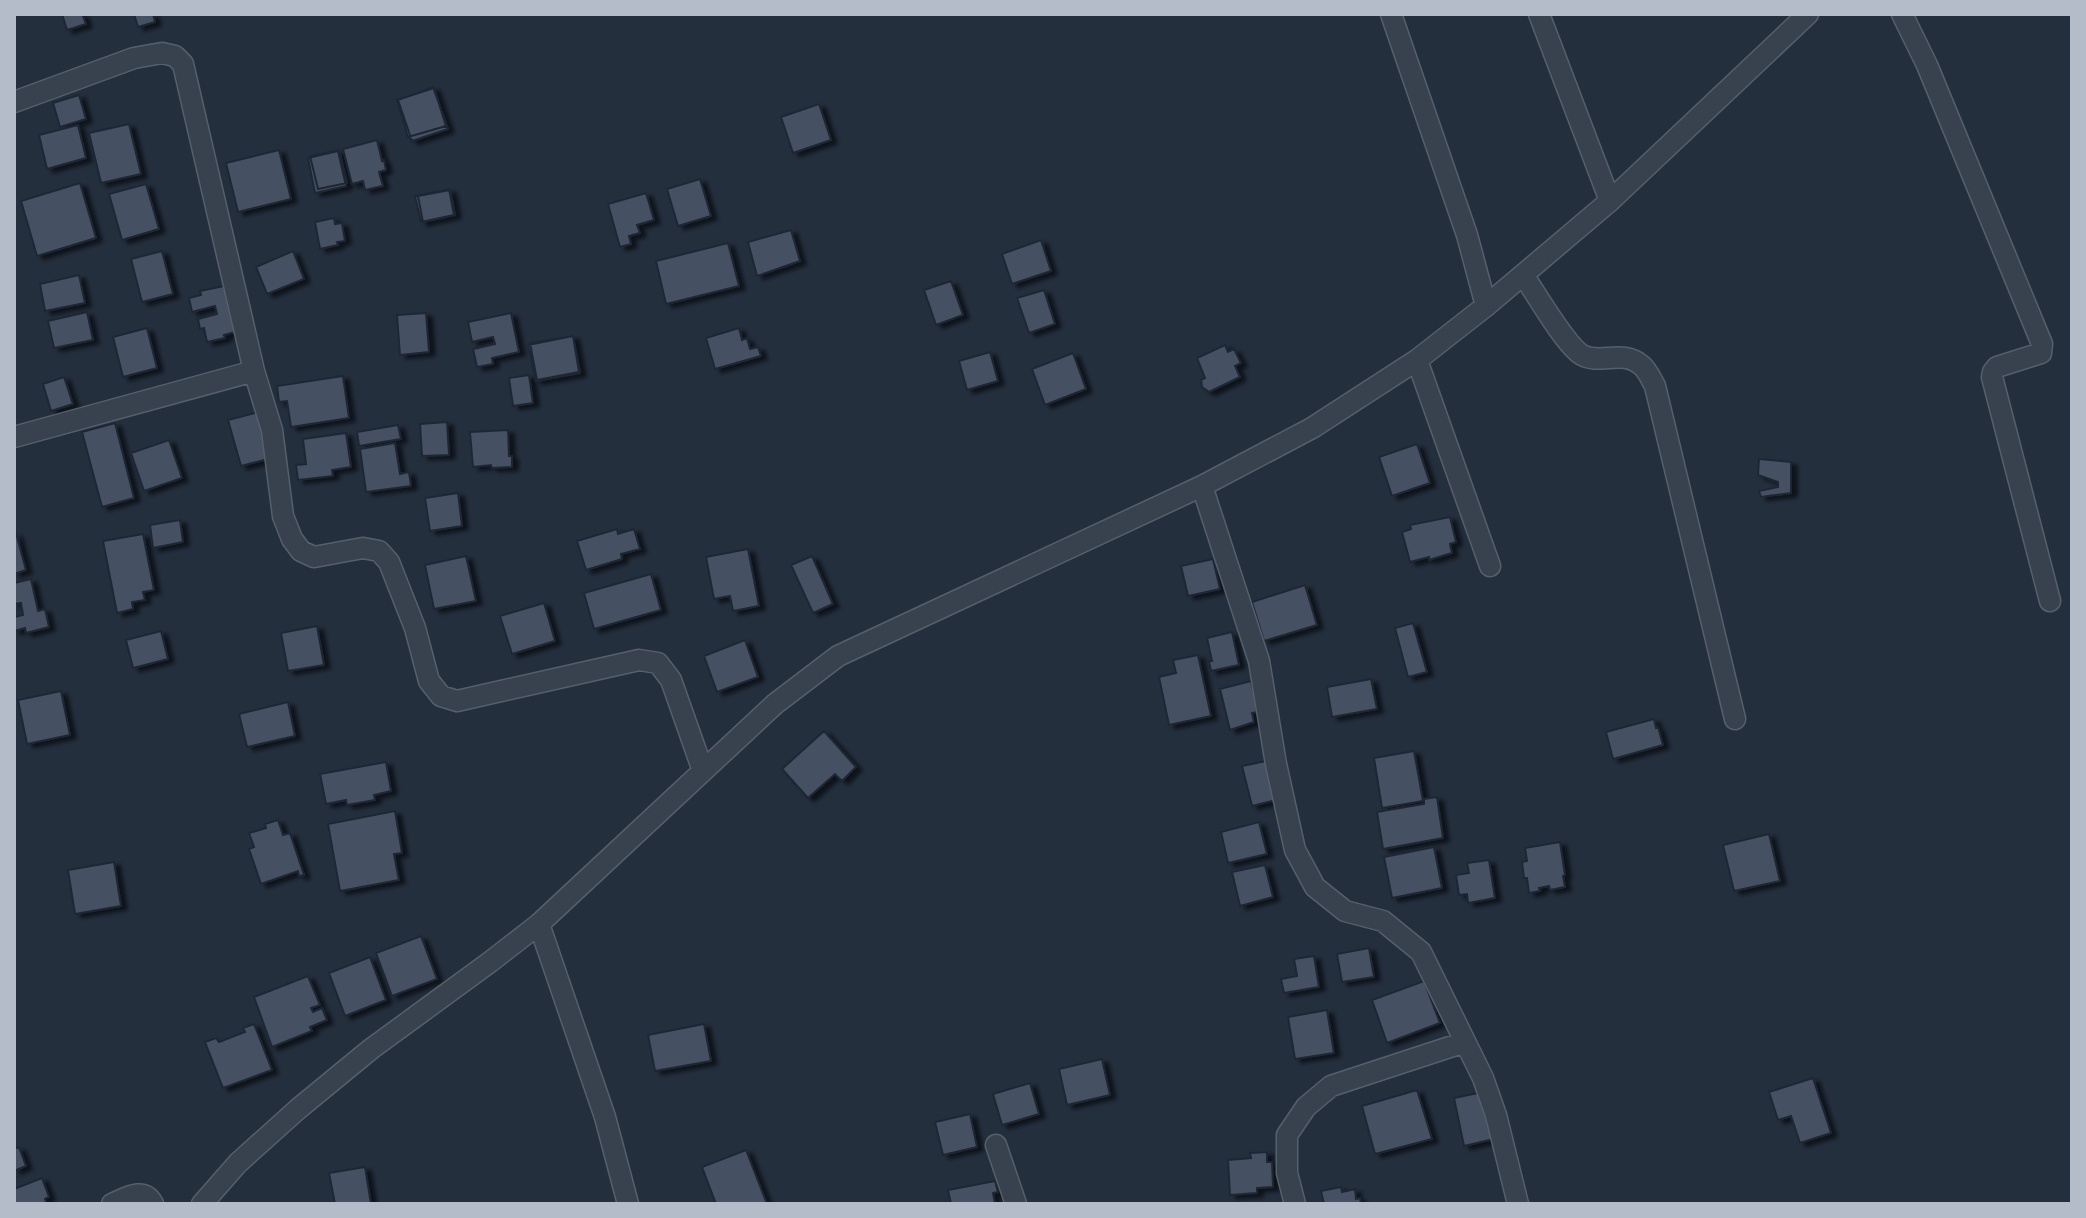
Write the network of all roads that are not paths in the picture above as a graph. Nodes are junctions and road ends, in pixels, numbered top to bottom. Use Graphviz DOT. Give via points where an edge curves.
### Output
graph roads {
  1 [pos="1391,14"];
  2 [pos="1539,14"];
  3 [pos="1808,14"];
  4 [pos="1902,14"];
  5 [pos="14,102"];
  6 [pos="1610,201"];
  7 [pos="1523,275"];
  8 [pos="1486,306"];
  9 [pos="1417,360"];
  10 [pos="254,371"];
  11 [pos="14,437"];
  12 [pos="1202,486"];
  13 [pos="1490,566"];
  14 [pos="2050,601"];
  15 [pos="1735,719"];
  16 [pos="703,771"];
  17 [pos="539,924"];
  18 [pos="1465,1042"];
  19 [pos="996,1145"];
  20 [pos="112,1204"];
  21 [pos="153,1204"];
  22 [pos="202,1204"];
  23 [pos="628,1204"];
  24 [pos="1016,1204"];
  25 [pos="1295,1204"];
  26 [pos="1518,1204"];
  1 -- 8 [label="street"];
  2 -- 6 [label="street"];
  3 -- 6 [label="street"];
  4 -- 14 [label="street" via="2042,344 2041,353 1997,367 1992,377"];
  5 -- 10 [label="street" via="134,58 162,53 183,64"];
  6 -- 7 [label="street"];
  7 -- 8 [label="street"];
  7 -- 15 [label="street" via="1581,354 1593,359 1623,356 1641,365 1655,386"];
  8 -- 9 [label="street"];
  9 -- 12 [label="street" via="1312,428"];
  9 -- 13 [label="street"];
  10 -- 11 [label="street"];
  10 -- 16 [label="street" via="272,430 283,516 292,539 314,557 363,548 379,551 389,562 415,628 429,681 441,696 457,701 639,660 658,663 671,680"];
  12 -- 16 [label="street" via="838,656 775,704"];
  12 -- 18 [label="street" via="1259,661 1295,850 1315,887 1345,911 1383,921 1421,952"];
  16 -- 17 [label="street"];
  17 -- 22 [label="street" via="298,1109"];
  17 -- 23 [label="street" via="605,1117"];
  18 -- 25 [label="street" via="1331,1086 1306,1107 1287,1135 1287,1173"];
  18 -- 26 [label="street" via="1496,1115"];
  19 -- 24 [label="street"];
  20 -- 21 [label="street" via="143,1194"];
}
